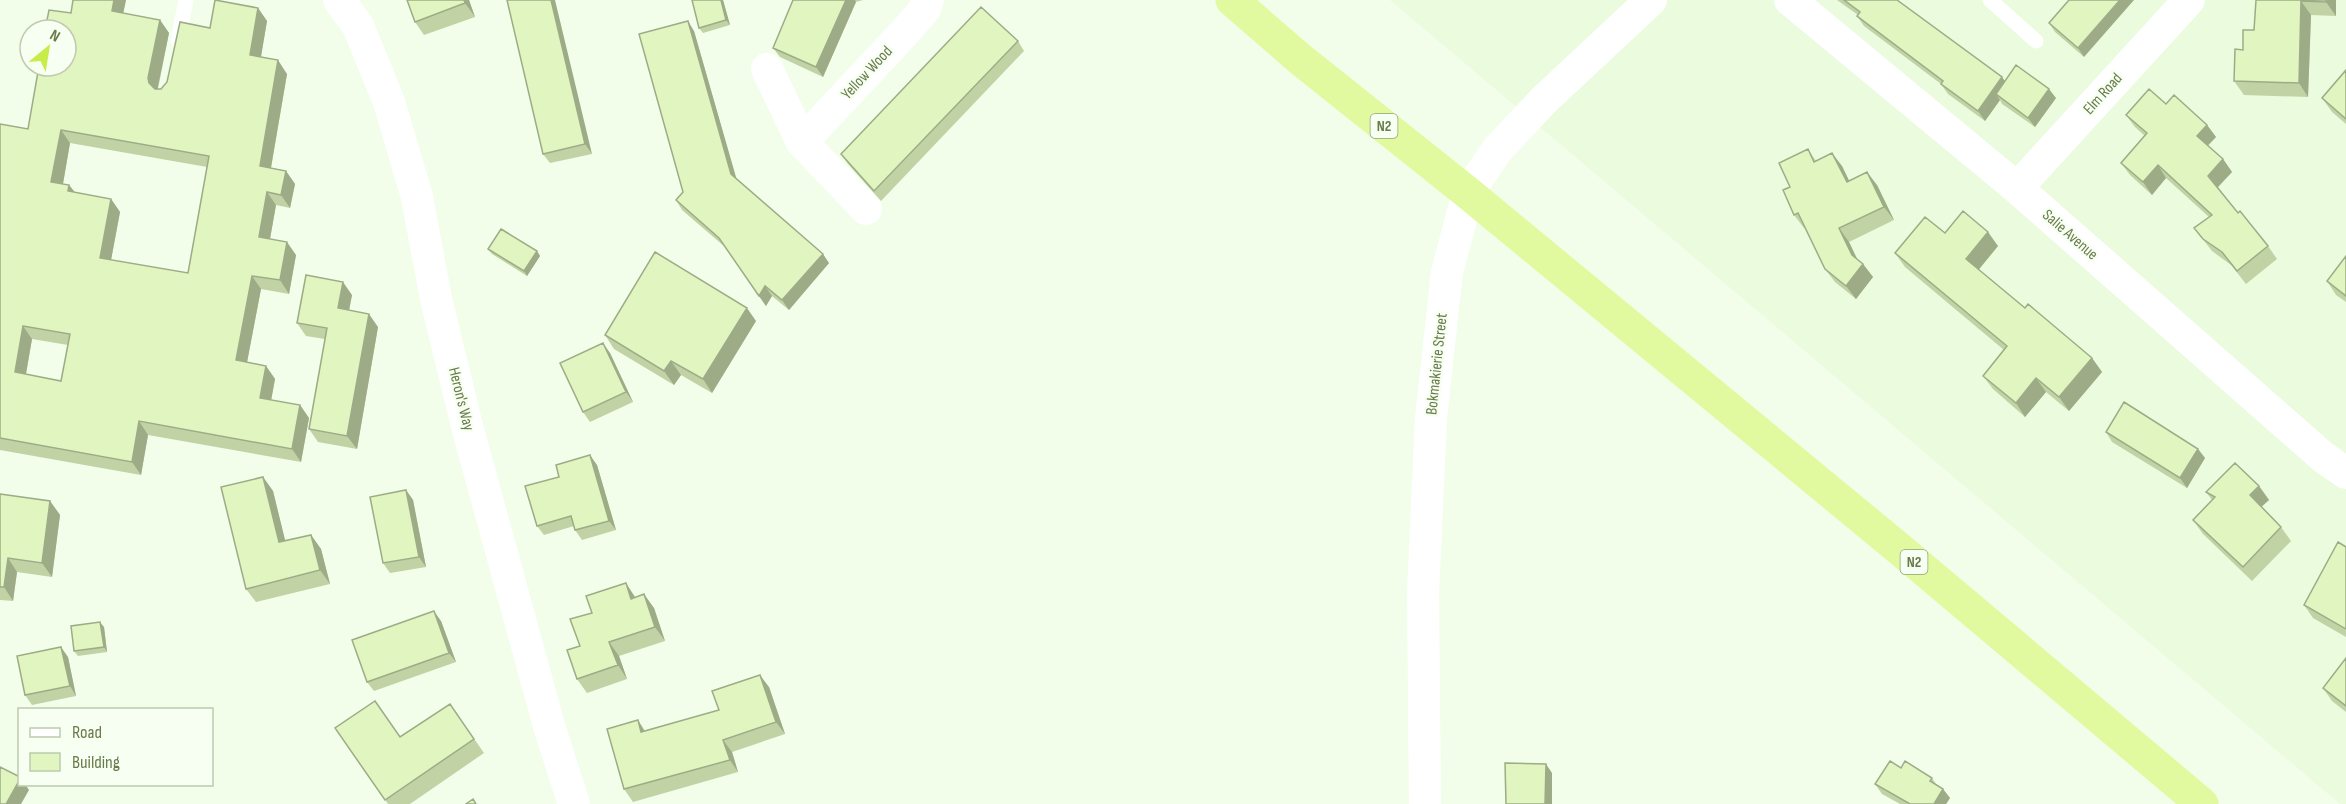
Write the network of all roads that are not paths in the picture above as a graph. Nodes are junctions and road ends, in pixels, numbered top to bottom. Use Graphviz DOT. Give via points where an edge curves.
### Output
graph roads {
  1 [pos="186,0"];
  2 [pos="339,0"];
  3 [pos="928,0"];
  4 [pos="1232,0"];
  5 [pos="1651,0"];
  6 [pos="1790,0"];
  7 [pos="1990,0"];
  8 [pos="2189,0"];
  9 [pos="2036,41"];
  10 [pos="174,58"];
  11 [pos="767,69"];
  12 [pos="802,142"];
  13 [pos="2017,188"];
  14 [pos="1468,193"];
  15 [pos="866,209"];
  16 [pos="2346,473"];
  17 [pos="574,804"];
  18 [pos="1425,804"];
  19 [pos="2202,804"];
  1 -- 10 [label="lane"];
  2 -- 17 [label="street, Heron's Way" via="357,26 389,102 417,196 436,299 467,426"];
  3 -- 12 [label="street, Yellow Wood" via="904,33"];
  4 -- 14 [label="highway, N2"];
  5 -- 14 [label="street, Bokmakierie Street" via="1544,100 1497,150"];
  6 -- 13 [label="street, Salie Avenue"];
  7 -- 9 [label="lane"];
  8 -- 13 [label="street, Elm Road"];
  11 -- 12 [label="street"];
  12 -- 15 [label="street"];
  13 -- 16 [label="street, Salie Avenue"];
  14 -- 18 [label="street, Bokmakierie Street" via="1447,272 1431,418 1423,593"];
  14 -- 19 [label="highway, N2"];
}
